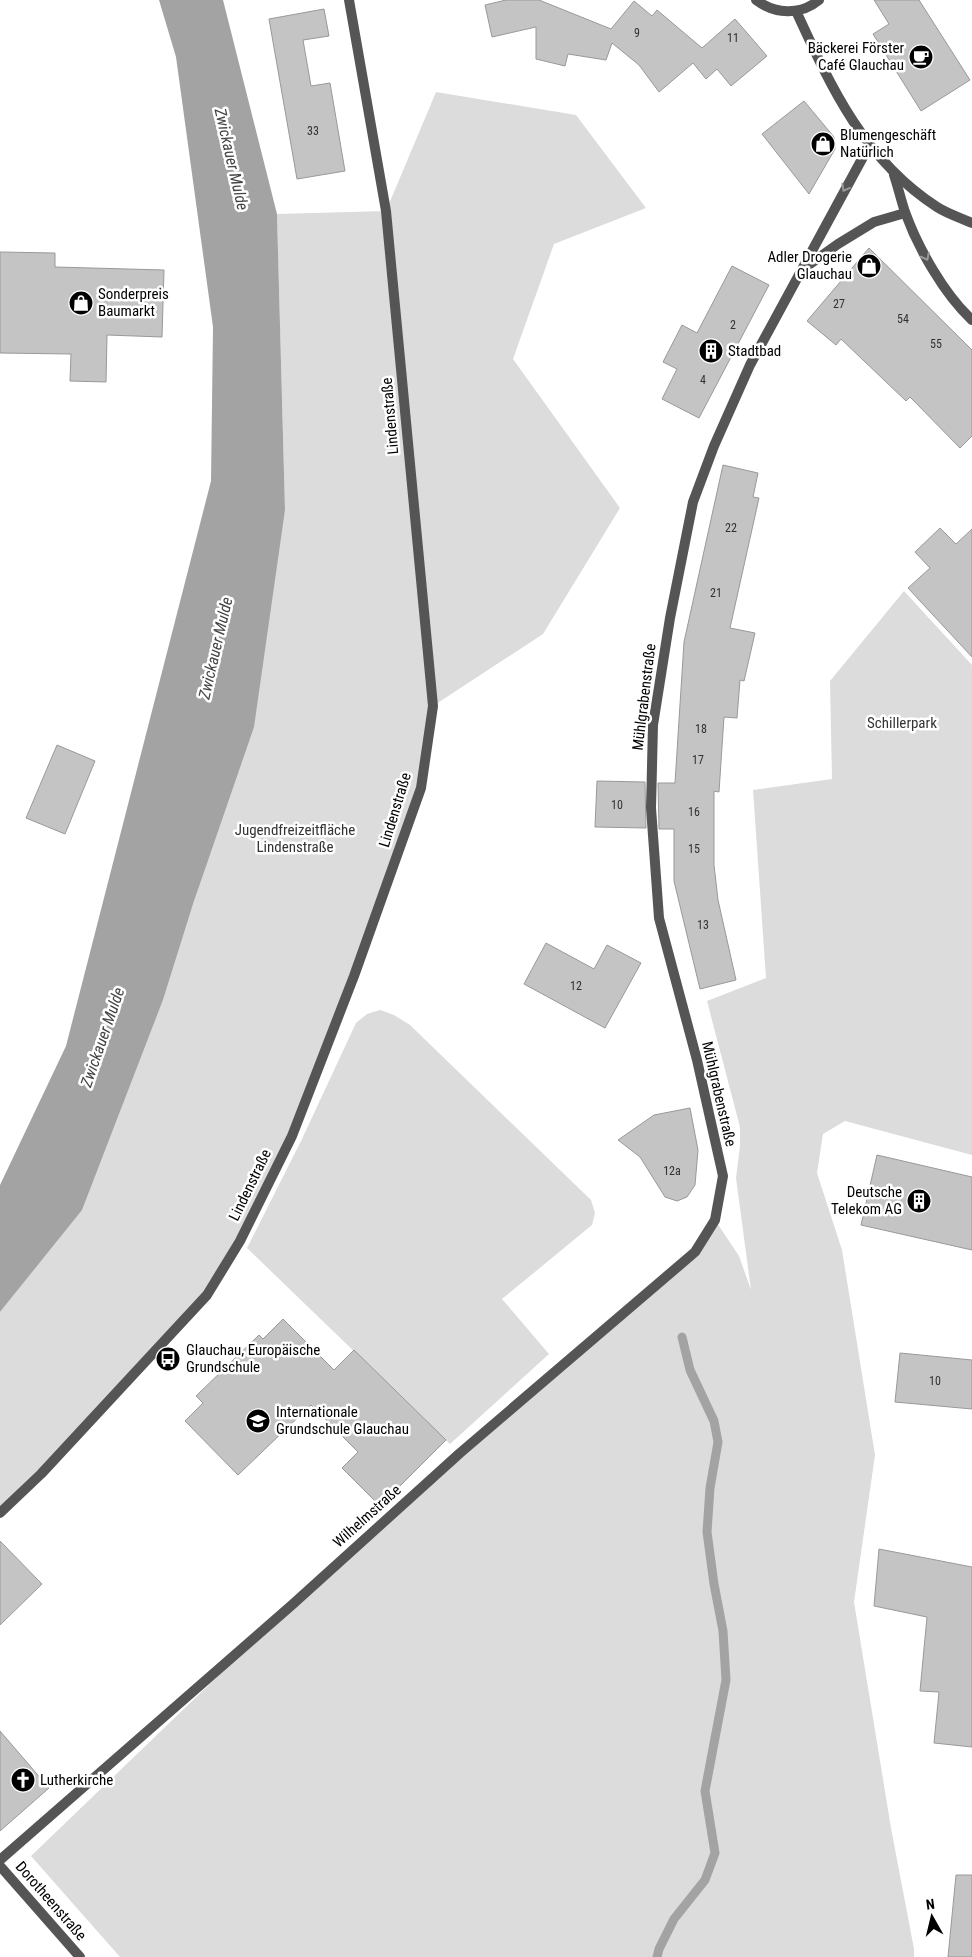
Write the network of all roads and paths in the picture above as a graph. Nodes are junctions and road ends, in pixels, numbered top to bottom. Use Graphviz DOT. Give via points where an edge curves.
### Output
graph roads {
  1 [pos="349,0"];
  2 [pos="756,0"];
  3 [pos="819,0"];
  4 [pos="796,11"];
  5 [pos="869,146"];
  6 [pos="894,175"];
  7 [pos="905,213"];
  8 [pos="972,223"];
  9 [pos="800,272"];
  10 [pos="972,320"];
  11 [pos="722,1176"];
  12 [pos="0,1513"];
  13 [pos="0,1860"];
  14 [pos="0,1866"];
  15 [pos="80,1957"];
  1 -- 12 [label="street, Lindenstraße" via="386,211 433,706 421,788 354,976 292,1136 236,1247 207,1295 41,1474"];
  2 -- 4 [label="street" via="780,11"];
  3 -- 4 [label="street"];
  4 -- 5 [label="street" via="828,80"];
  5 -- 6 [label="street"];
  5 -- 9 [label="street, Mühlgrabenstraße, one-way"];
  6 -- 7 [label="street"];
  6 -- 8 [label="street" via="938,208"];
  7 -- 9 [label="street, Mühlgrabenstraße" via="874,222"];
  7 -- 10 [label="street, one-way" via="929,262 961,310"];
  9 -- 11 [label="street, Mühlgrabenstraße" via="750,365 693,502 653,725 651,808 659,918 697,1060"];
  11 -- 13 [label="street, Wilhelmstraße" via="715,1220 695,1252 460,1453 294,1604"];
  14 -- 15 [label="street, Dorotheenstraße"];
}
